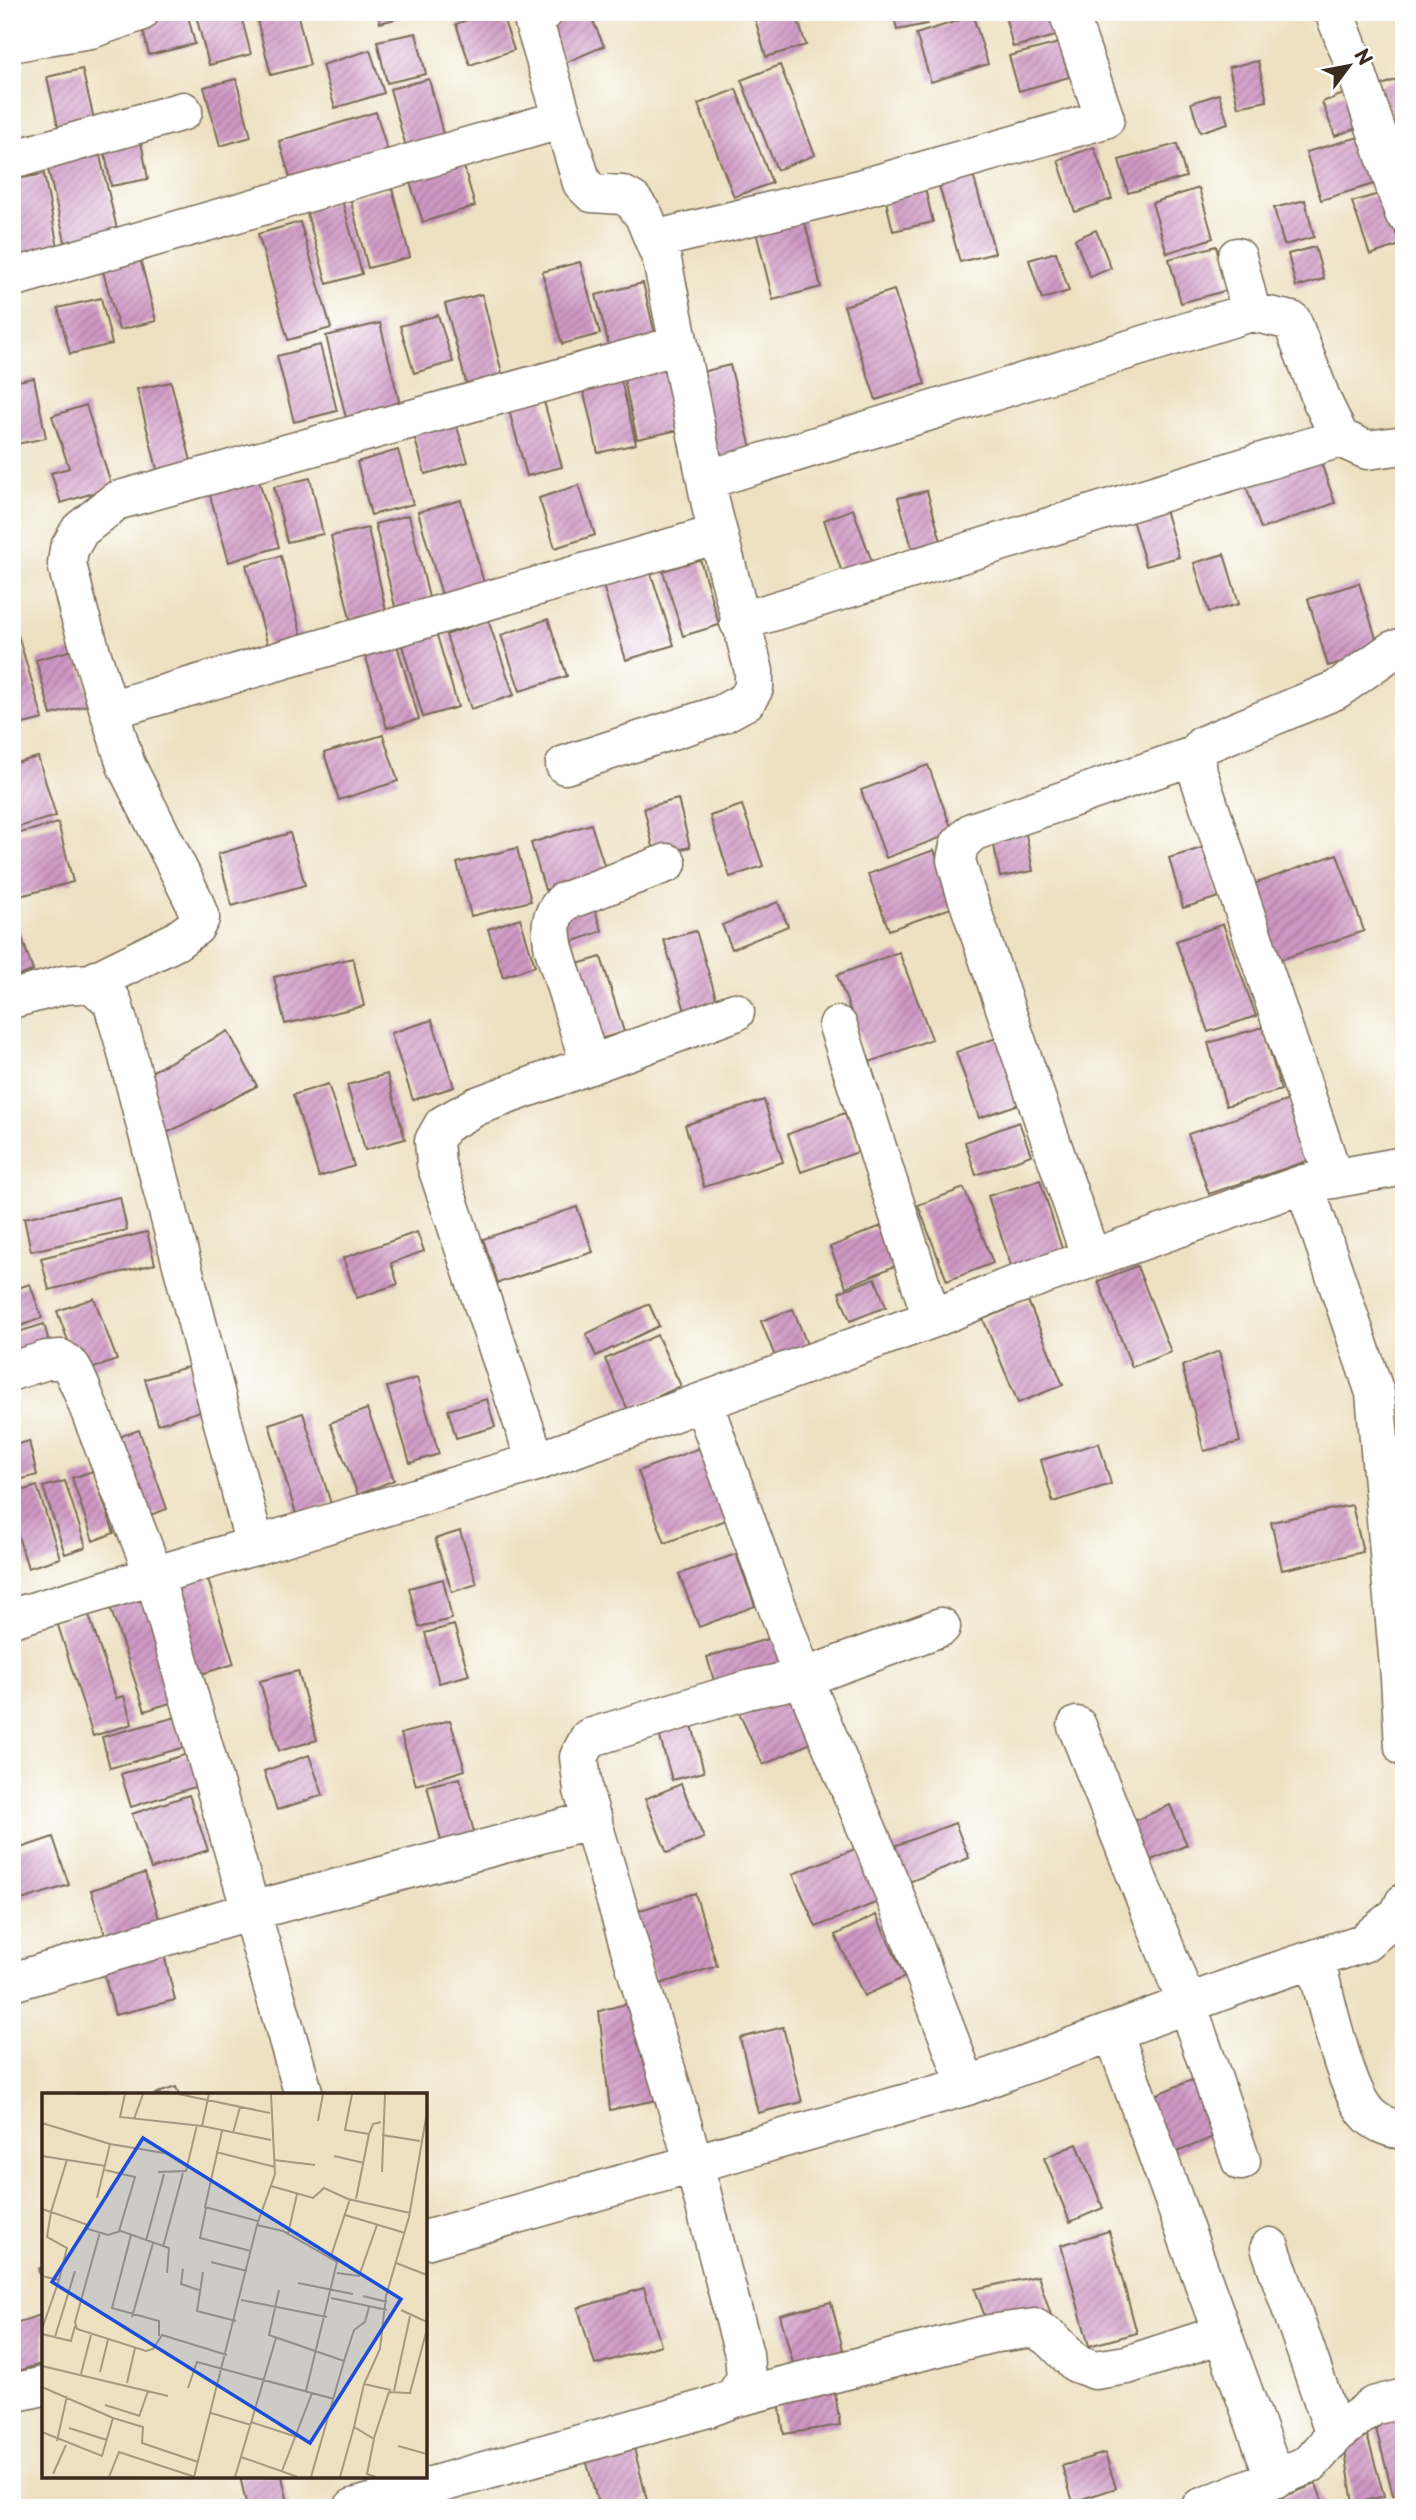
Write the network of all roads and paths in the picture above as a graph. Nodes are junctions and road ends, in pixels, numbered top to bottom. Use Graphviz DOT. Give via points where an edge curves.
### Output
graph roads {
  1 [pos="140,12"];
  2 [pos="544,12"];
  3 [pos="1068,12"];
  4 [pos="1334,12"];
  5 [pos="32,30"];
  6 [pos="183,110"];
  7 [pos="563,119"];
  8 [pos="12,160"];
  9 [pos="1404,213"];
  10 [pos="654,240"];
  11 [pos="1237,257"];
  12 [pos="12,278"];
  13 [pos="1251,312"];
  14 [pos="679,345"];
  15 [pos="1340,438"];
  16 [pos="1404,445"];
  17 [pos="706,480"];
  18 [pos="718,534"];
  19 [pos="739,622"];
  20 [pos="1404,647"];
  21 [pos="109,710"];
  22 [pos="1196,755"];
  23 [pos="565,765"];
  24 [pos="667,863"];
  25 [pos="92,983"];
  26 [pos="12,999"];
  27 [pos="735,1012"];
  28 [pos="838,1026"];
  29 [pos="590,1065"];
  30 [pos="1404,1166"];
  31 [pos="1319,1182"];
  32 [pos="1091,1258"];
  33 [pos="932,1319"];
  34 [pos="12,1371"];
  35 [pos="703,1402"];
  36 [pos="1391,1443"];
  37 [pos="536,1462"];
  38 [pos="255,1546"];
  39 [pos="154,1575"];
  40 [pos="12,1618"];
  41 [pos="941,1627"];
  42 [pos="803,1678"];
  43 [pos="1077,1726"];
  44 [pos="1404,1747"];
  45 [pos="593,1820"];
  46 [pos="1404,1903"];
  47 [pos="251,1911"];
  48 [pos="1315,1960"];
  49 [pos="12,1982"];
  50 [pos="1187,2004"];
  51 [pos="1113,2032"];
  52 [pos="967,2086"];
  53 [pos="303,2093"];
  54 [pos="1404,2130"];
  55 [pos="1241,2161"];
  56 [pos="694,2164"];
  57 [pos="427,2239"];
  58 [pos="1270,2247"];
  59 [pos="1222,2333"];
  60 [pos="42,2386"];
  61 [pos="12,2393"];
  62 [pos="734,2398"];
  63 [pos="1404,2398"];
  64 [pos="1335,2435"];
  65 [pos="1275,2479"];
  66 [pos="416,2483"];
  67 [pos="353,2508"];
  68 [pos="1200,2508"];
  1 -- 5 [label="street" via="91,29"];
  2 -- 7 [label="street" via="533,19"];
  3 -- 10 [label="street" via="1105,120 849,192"];
  4 -- 9 [label="street"];
  6 -- 8 [label="street"];
  7 -- 10 [label="street" via="582,183 592,193 622,195 633,201"];
  7 -- 12 [label="street"];
  10 -- 14 [label="street"];
  11 -- 13 [label="street"];
  13 -- 15 [label="street" via="1292,321"];
  13 -- 17 [label="street"];
  14 -- 17 [label="street"];
  14 -- 21 [label="street" via="116,501 80,530 67,564"];
  15 -- 16 [label="street" via="1367,450"];
  15 -- 19 [label="street"];
  17 -- 18 [label="street"];
  18 -- 19 [label="street"];
  18 -- 21 [label="street"];
  19 -- 23 [label="street" via="754,671 754,688 746,701 722,714"];
  20 -- 22 [label="street" via="1335,690 1203,745"];
  21 -- 25 [label="street" via="126,765 200,918 195,928 176,941"];
  22 -- 31 [label="street"];
  22 -- 32 [label="street" via="972,832 959,845 956,860 965,891"];
  24 -- 29 [label="street" via="564,902 552,914 554,949"];
  25 -- 26 [label="street" via="64,985"];
  25 -- 38 [label="street" via="112,1000"];
  27 -- 29 [label="street"];
  28 -- 33 [label="street"];
  29 -- 37 [label="street" via="477,1106 443,1125 434,1141 436,1164"];
  30 -- 31 [label="street"];
  31 -- 32 [label="street"];
  31 -- 36 [label="street"];
  32 -- 33 [label="street"];
  33 -- 35 [label="street"];
  34 -- 39 [label="street" via="61,1359 72,1368"];
  35 -- 37 [label="street"];
  35 -- 42 [label="street"];
  36 -- 44 [label="street"];
  37 -- 38 [label="street"];
  38 -- 39 [label="street"];
  39 -- 40 [label="street"];
  39 -- 47 [label="street"];
  41 -- 42 [label="street"];
  42 -- 45 [label="street" via="747,1690 589,1738 579,1757"];
  42 -- 52 [label="street" via="892,1888"];
  43 -- 50 [label="street"];
  45 -- 47 [label="street"];
  45 -- 56 [label="street"];
  46 -- 48 [label="street" via="1399,1914 1363,1942"];
  47 -- 49 [label="street"];
  47 -- 53 [label="street"];
  48 -- 50 [label="street"];
  48 -- 54 [label="street" via="1351,2089 1369,2115"];
  50 -- 51 [label="street"];
  50 -- 55 [label="street"];
  51 -- 52 [label="street"];
  51 -- 59 [label="street"];
  52 -- 56 [label="street"];
  56 -- 57 [label="street"];
  56 -- 62 [label="street" via="744,2354 746,2378"];
  58 -- 64 [label="street"];
  59 -- 62 [label="street" via="1126,2365 1095,2370 1076,2363 1035,2328 990,2334"];
  59 -- 65 [label="street"];
  60 -- 61 [label="street"];
  62 -- 66 [label="street"];
  63 -- 64 [label="street" via="1373,2406"];
  64 -- 65 [label="street" via="1310,2464"];
  65 -- 68 [label="street"];
  66 -- 67 [label="street"];
}
